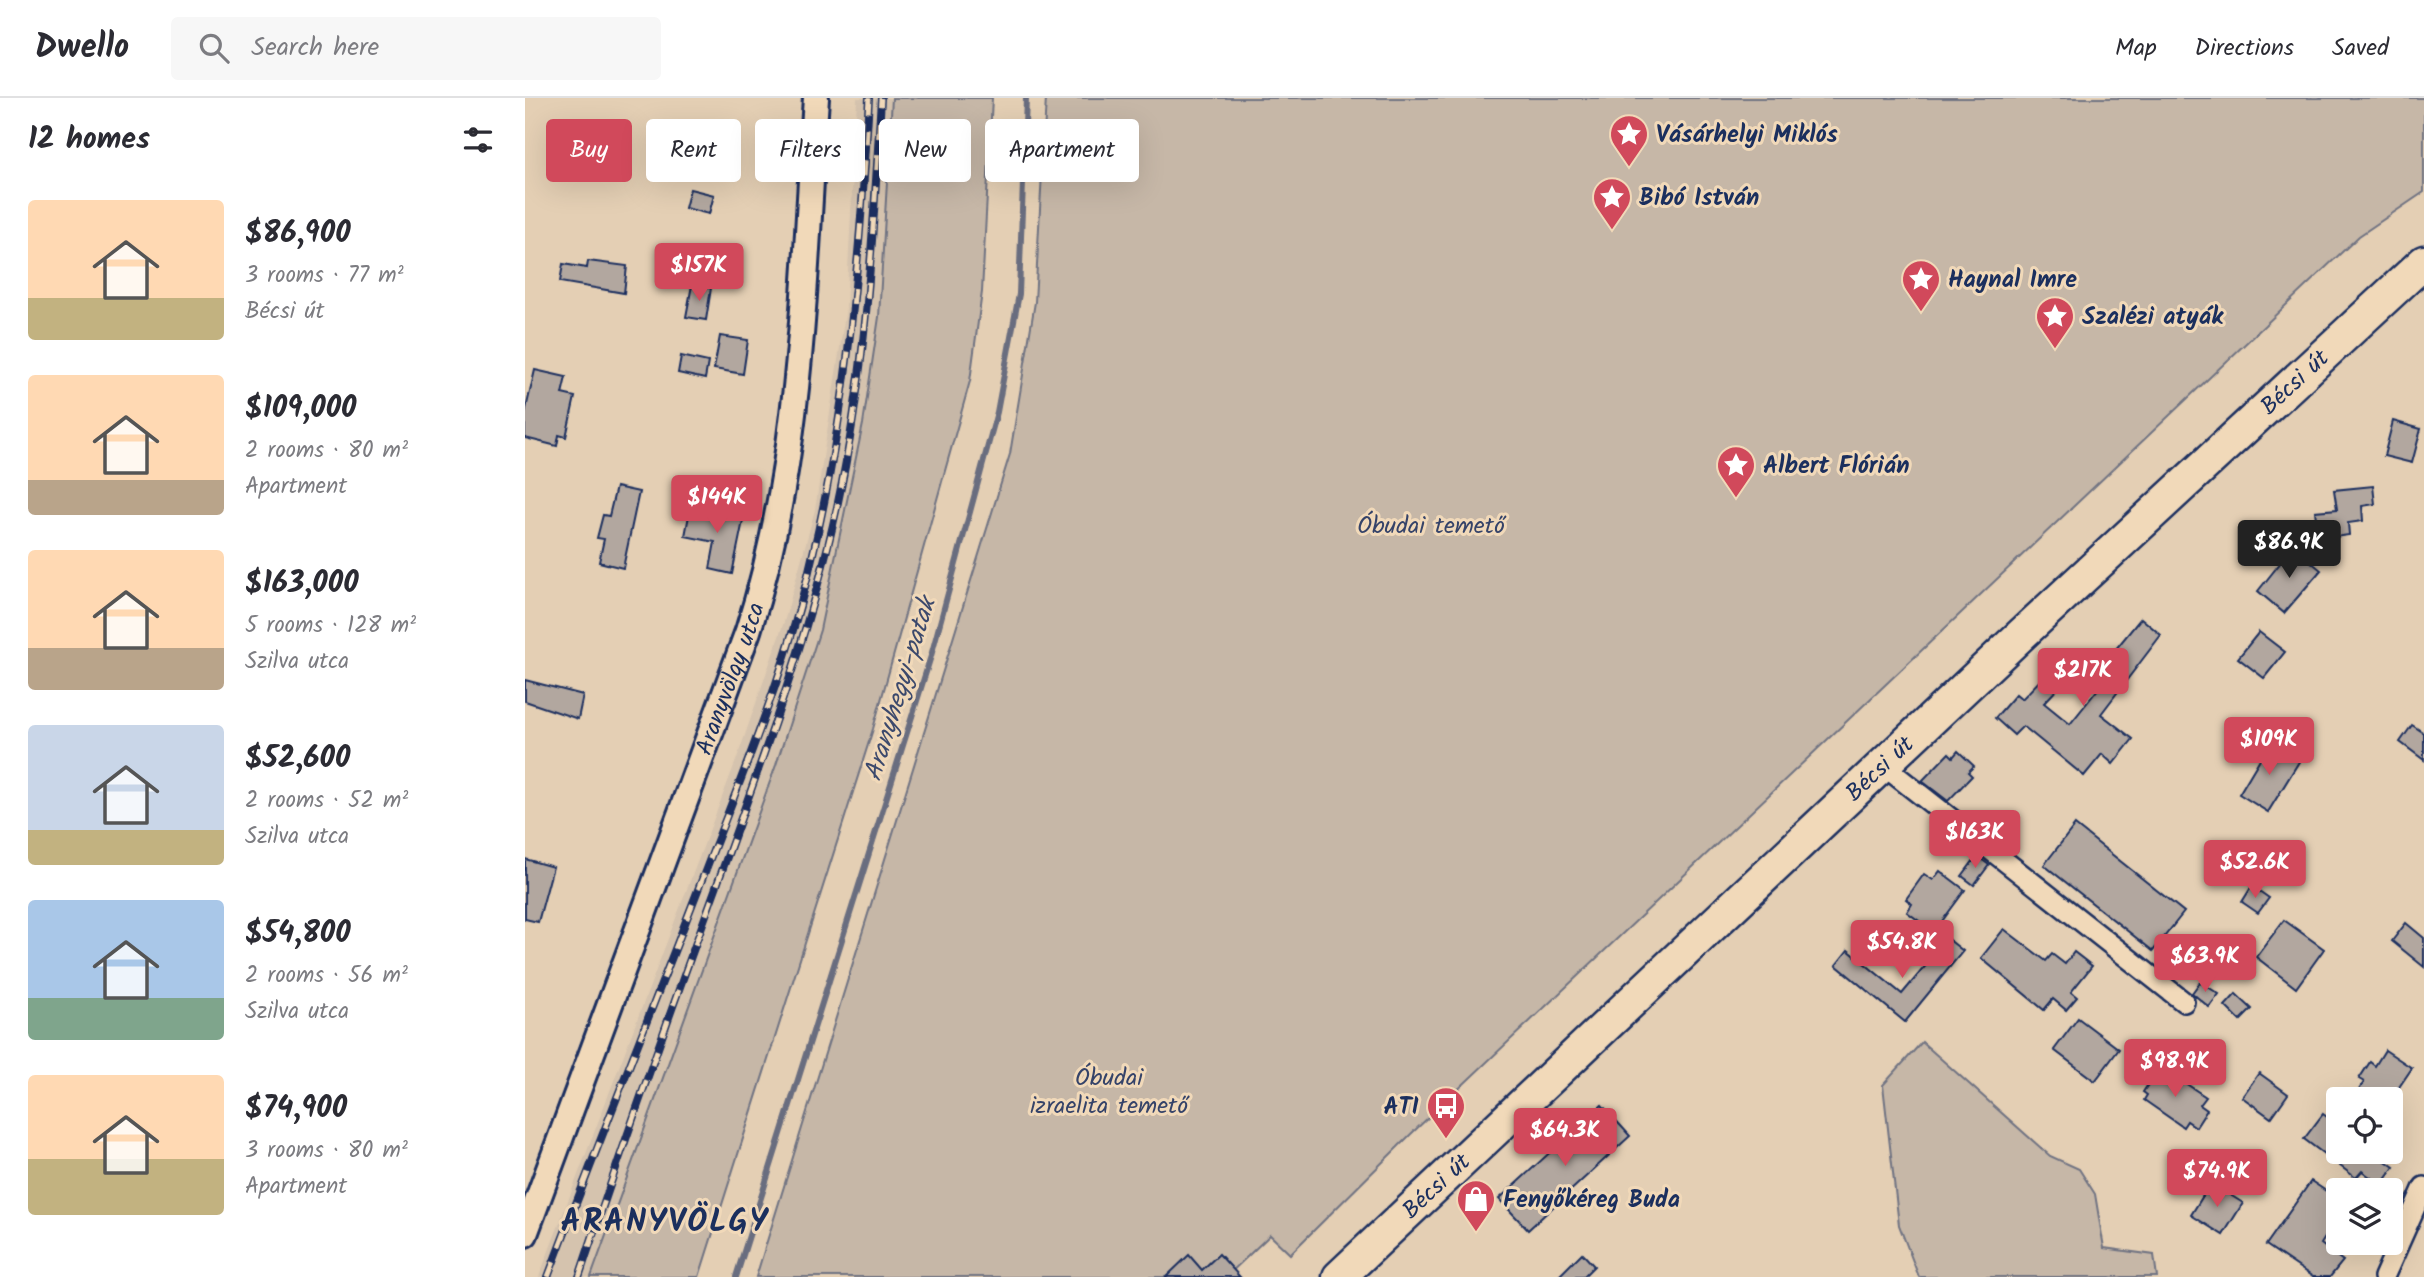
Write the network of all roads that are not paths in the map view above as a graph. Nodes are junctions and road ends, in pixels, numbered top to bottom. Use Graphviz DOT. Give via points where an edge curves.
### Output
graph roads {
  1 [pos="816,98"];
  2 [pos="2424,262"];
  3 [pos="1884,765"];
  4 [pos="2184,1002"];
  5 [pos="2424,1187"];
  6 [pos="525,1234"];
  7 [pos="1339,1277"];
  8 [pos="2384,1277"];
  1 -- 6 [label="street, Aranyvölgy utca" via="794,408 764,578"];
  2 -- 3 [label="main road, Bécsi út"];
  3 -- 4 [label="street"];
  3 -- 7 [label="main road, Bécsi út"];
  5 -- 8 [label="street"];
}
